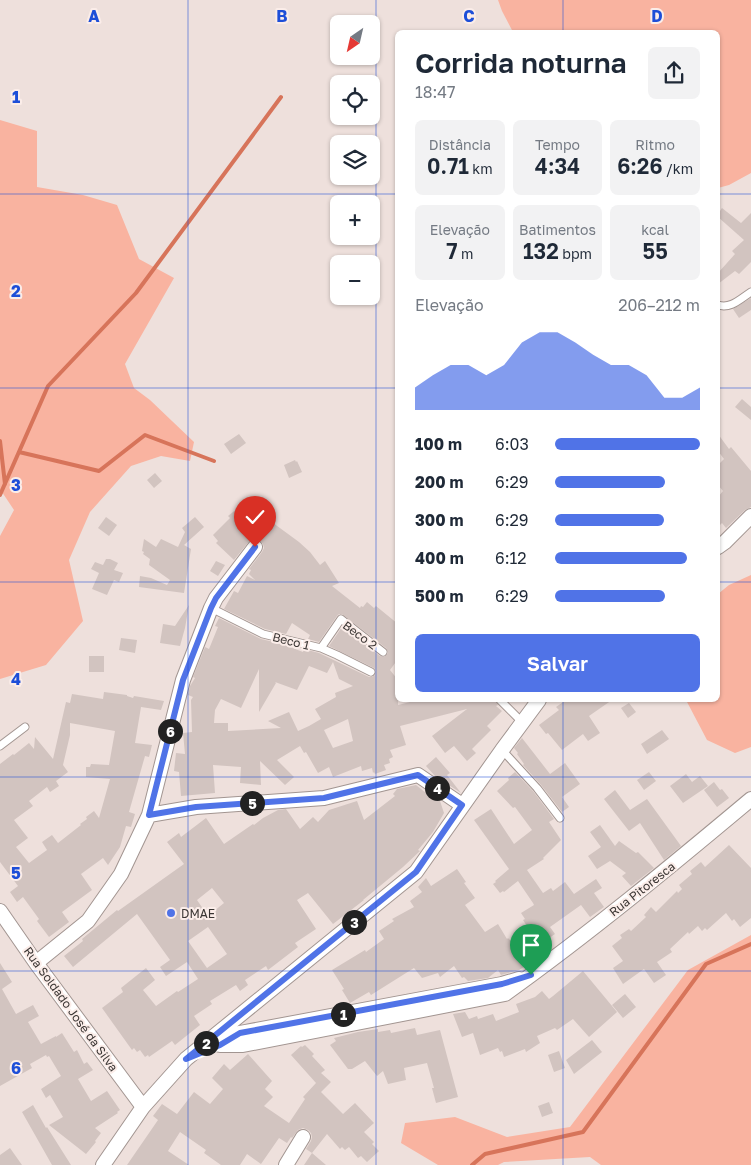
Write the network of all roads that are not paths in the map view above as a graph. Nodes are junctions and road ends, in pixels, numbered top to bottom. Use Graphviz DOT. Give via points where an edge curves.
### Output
graph roads {
  1 [pos="751,292"];
  2 [pos="720,306"];
  3 [pos="751,516"];
  4 [pos="720,546"];
  5 [pos="255,547"];
  6 [pos="211,608"];
  7 [pos="321,648"];
  8 [pos="383,652"];
  9 [pos="371,672"];
  10 [pos="502,702"];
  11 [pos="537,702"];
  12 [pos="522,722"];
  13 [pos="25,727"];
  14 [pos="0,746"];
  15 [pos="502,750"];
  16 [pos="751,799"];
  17 [pos="462,805"];
  18 [pos="149,815"];
  19 [pos="560,818"];
  20 [pos="0,911"];
  21 [pos="36,962"];
  22 [pos="186,1059"];
  23 [pos="143,1107"];
  24 [pos="303,1137"];
  25 [pos="103,1165"];
  26 [pos="286,1165"];
  1 -- 2 [label="lane" via="729,306"];
  3 -- 4 [label="street"];
  5 -- 6 [label="street"];
  6 -- 7 [label="lane, Beco 1" via="263,634"];
  6 -- 18 [label="street" via="183,680"];
  7 -- 8 [label="lane, Beco 2" via="340,620"];
  7 -- 9 [label="lane, Beco 1"];
  10 -- 12 [label="lane"];
  11 -- 12 [label="street"];
  12 -- 15 [label="street"];
  13 -- 14 [label="lane"];
  15 -- 17 [label="street"];
  15 -- 19 [label="lane"];
  16 -- 22 [label="street, Rua Pitoresca" via="531,975 502,984 240,1033"];
  17 -- 18 [label="street" via="418,775 324,798 196,807"];
  17 -- 22 [label="street" via="416,872"];
  18 -- 21 [label="street" via="121,874 88,921"];
  20 -- 21 [label="street, Rua Soldado José da Silva"];
  21 -- 23 [label="street, Rua Soldado José da Silva"];
  22 -- 23 [label="street"];
  23 -- 25 [label="street"];
  24 -- 26 [label="street"];
}
